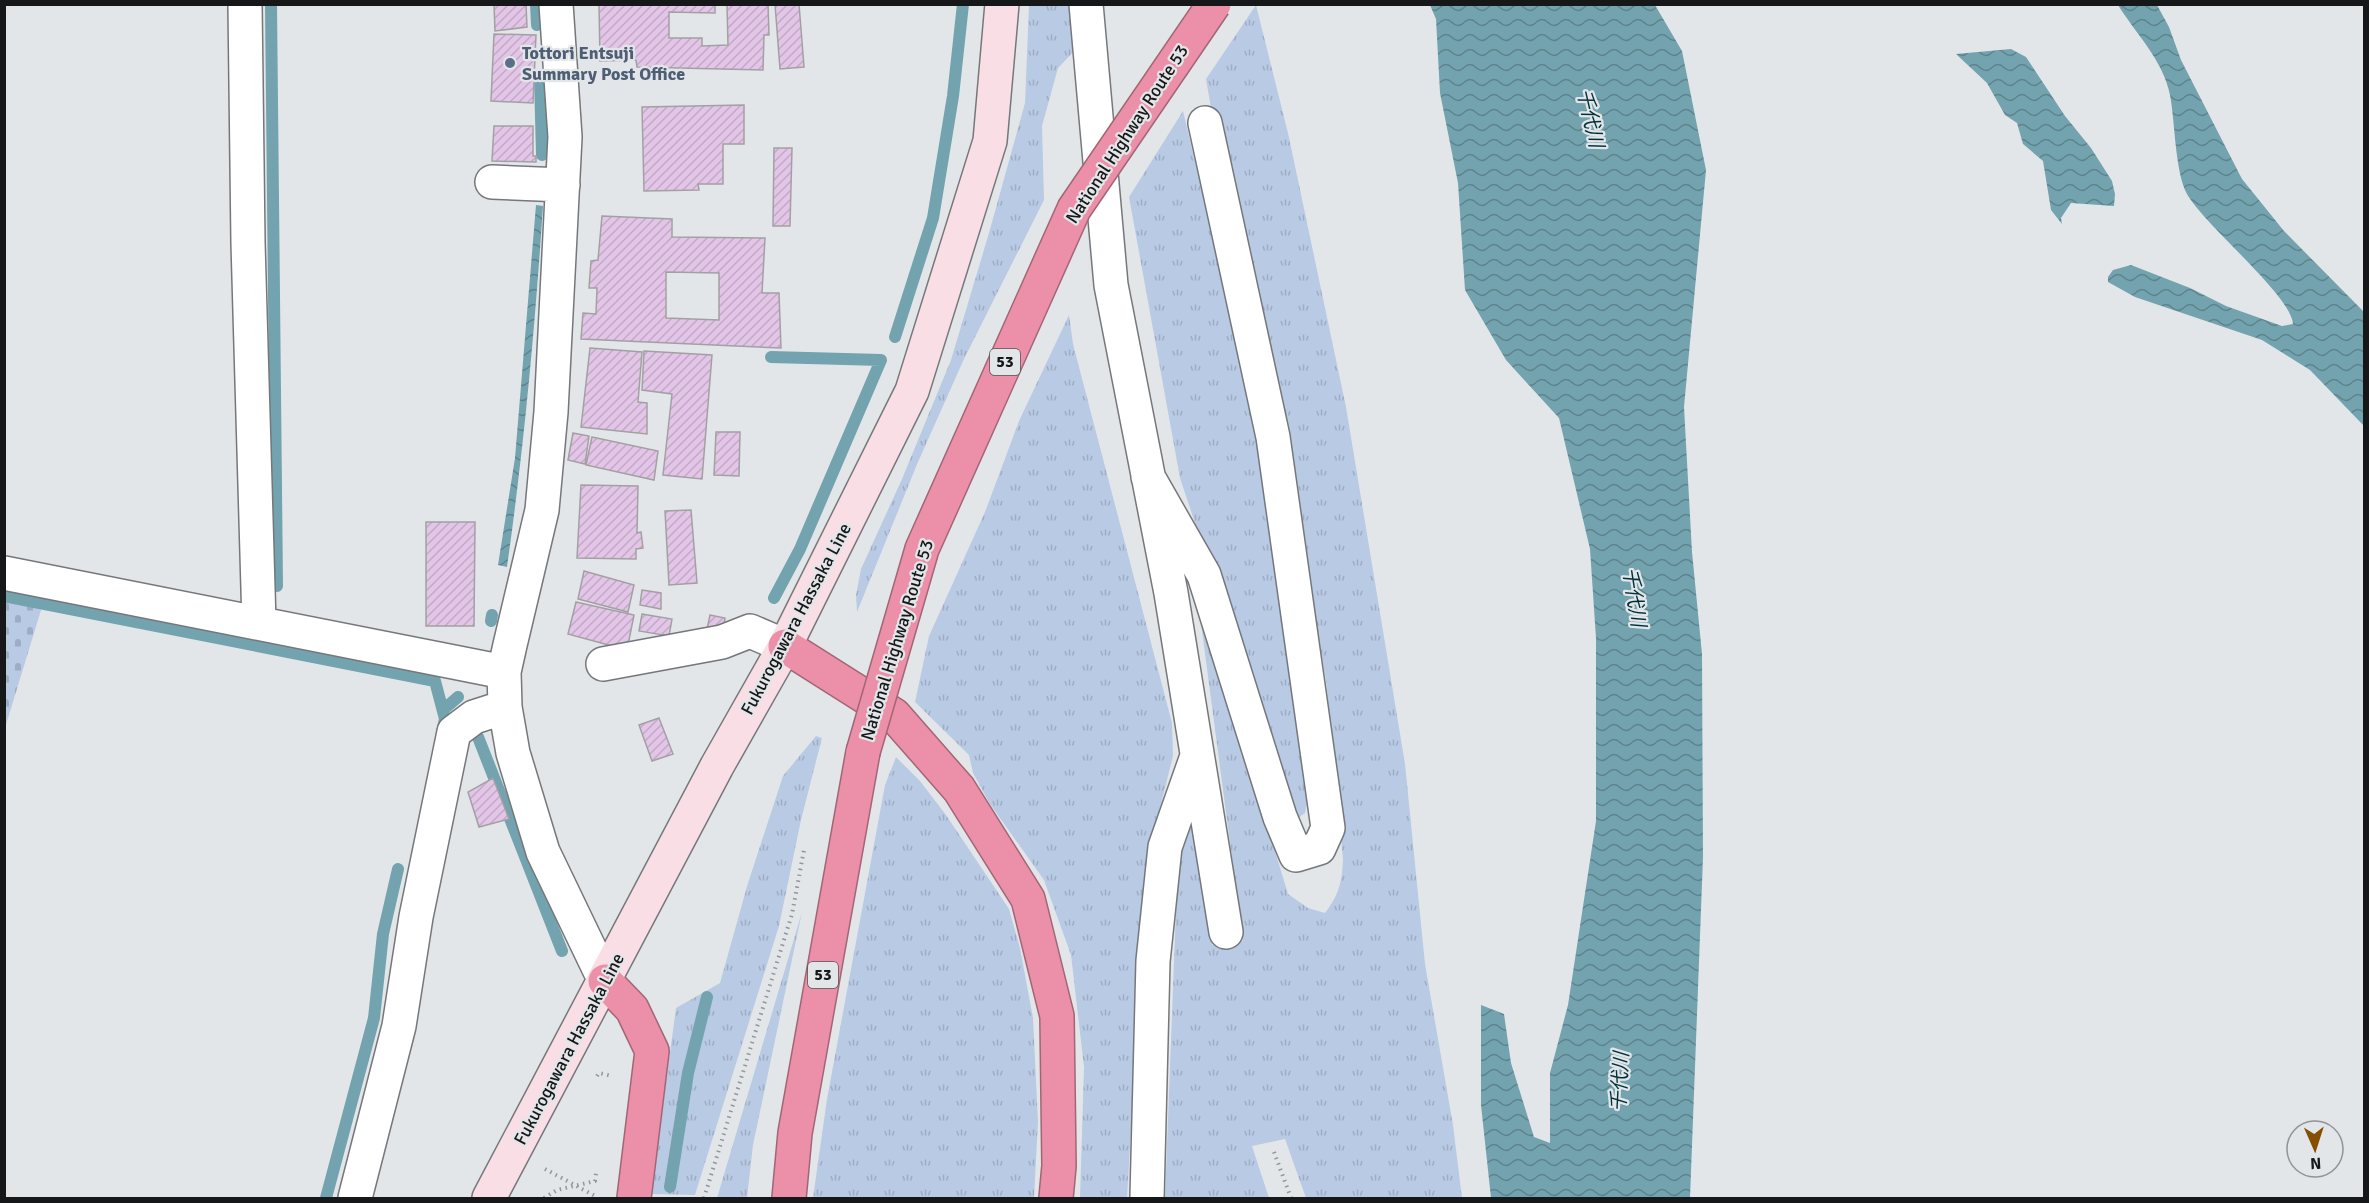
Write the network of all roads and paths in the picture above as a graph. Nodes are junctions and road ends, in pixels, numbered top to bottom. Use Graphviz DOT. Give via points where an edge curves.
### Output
graph roads {
  1 [pos="245,4"];
  2 [pos="556,4"];
  3 [pos="1002,4"];
  4 [pos="1086,4"];
  5 [pos="1214,4"];
  6 [pos="1205,123"];
  7 [pos="492,182"];
  8 [pos="563,186"];
  9 [pos="1148,477"];
  10 [pos="4,573"];
  11 [pos="259,623"];
  12 [pos="785,646"];
  13 [pos="603,664"];
  14 [pos="504,672"];
  15 [pos="505,707"];
  16 [pos="1197,756"];
  17 [pos="805,848"];
  18 [pos="1226,932"];
  19 [pos="605,981"];
  20 [pos="614,1077"];
  21 [pos="593,1083"];
  22 [pos="1274,1152"];
  23 [pos="551,1159"];
  24 [pos="597,1169"];
  25 [pos="576,1186"];
  26 [pos="355,1198"];
  27 [pos="489,1198"];
  28 [pos="544,1198"];
  29 [pos="600,1198"];
  30 [pos="634,1198"];
  31 [pos="704,1198"];
  32 [pos="789,1198"];
  33 [pos="1056,1198"];
  34 [pos="1147,1198"];
  35 [pos="1291,1198"];
  1 -- 11 [label="street"];
  2 -- 8 [label="street" via="566,137"];
  3 -- 12 [label="main road, Fukurogawara Hassaka Line" via="990,141 912,391"];
  4 -- 9 [label="street" via="1110,285"];
  5 -- 32 [label="highway, National Highway Route 53 / 53, bridge" via="1074,209 922,549 862,752 795,1134"];
  6 -- 9 [label="street" via="1273,436 1328,828 1319,848 1296,855 1280,817 1204,575"];
  7 -- 8 [label="street"];
  8 -- 14 [label="street" via="542,510"];
  9 -- 16 [label="street"];
  10 -- 11 [label="street"];
  11 -- 14 [label="street"];
  12 -- 13 [label="street" via="750,631 722,642"];
  12 -- 19 [label="main road, Fukurogawara Hassaka Line" via="717,766"];
  12 -- 33 [label="highway" via="894,715 959,789 1028,899 1056,1016"];
  14 -- 15 [label="street"];
  15 -- 19 [label="street" via="513,753 543,852"];
  15 -- 26 [label="street" via="474,717 454,732 416,917 399,1026"];
  16 -- 18 [label="street"];
  16 -- 34 [label="street" via="1165,847 1153,961"];
  17 -- 31 [label="path" via="792,914"];
  19 -- 27 [label="main road, Fukurogawara Hassaka Line"];
  19 -- 30 [label="highway" via="632,1009 652,1051"];
  20 -- 21 [label="path" via="599,1073"];
  22 -- 35 [label="path"];
  23 -- 25 [label="path" via="545,1169"];
  24 -- 25 [label="path" via="595,1181"];
  25 -- 28 [label="path"];
  25 -- 29 [label="path"];
}
